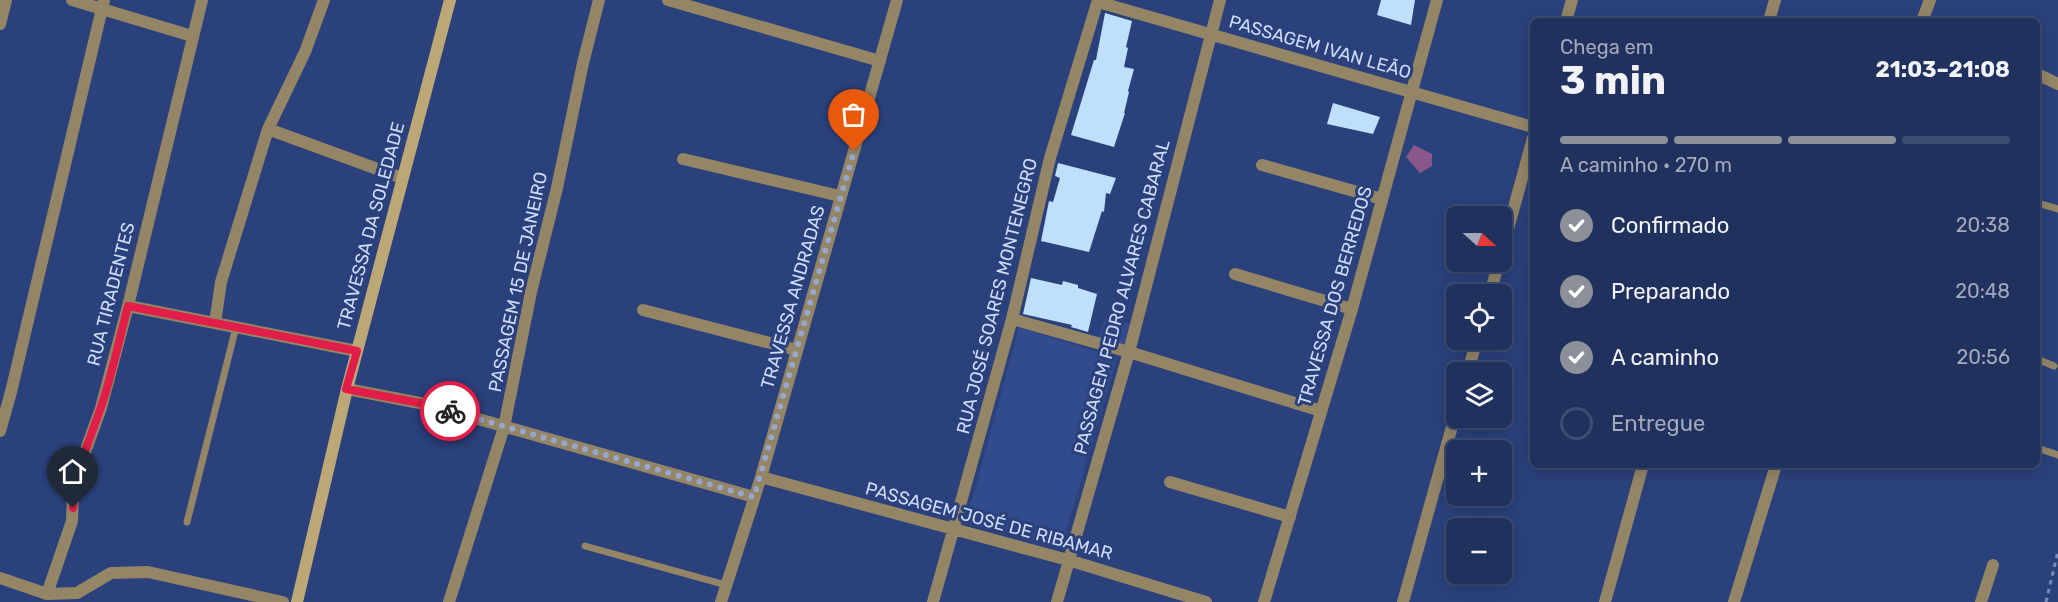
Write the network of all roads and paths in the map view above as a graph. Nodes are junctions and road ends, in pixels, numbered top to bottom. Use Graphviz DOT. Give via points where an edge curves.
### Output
graph roads {
  1 [pos="72,0"];
  2 [pos="202,0"];
  3 [pos="324,0"];
  4 [pos="450,0"];
  5 [pos="599,0"];
  6 [pos="668,0"];
  7 [pos="897,0"];
  8 [pos="1220,0"];
  9 [pos="1437,0"];
  10 [pos="1572,0"];
  11 [pos="1774,0"];
  12 [pos="1930,0"];
  13 [pos="4,1"];
  14 [pos="1098,1"];
  15 [pos="103,4"];
  16 [pos="1567,18"];
  17 [pos="1769,18"];
  18 [pos="1923,18"];
  19 [pos="0,24"];
  20 [pos="1210,35"];
  21 [pos="192,36"];
  22 [pos="880,61"];
  23 [pos="2040,75"];
  24 [pos="2058,84"];
  25 [pos="1411,92"];
  26 [pos="1530,126"];
  27 [pos="268,129"];
  28 [pos="1530,149"];
  29 [pos="683,159"];
  30 [pos="1262,165"];
  31 [pos="402,178"];
  32 [pos="840,196"];
  33 [pos="1383,199"];
  34 [pos="2040,203"];
  35 [pos="2058,209"];
  36 [pos="1512,215"];
  37 [pos="1235,274"];
  38 [pos="128,306"];
  39 [pos="1352,309"];
  40 [pos="643,310"];
  41 [pos="1012,319"];
  42 [pos="215,323"];
  43 [pos="236,327"];
  44 [pos="797,350"];
  45 [pos="357,351"];
  46 [pos="1129,352"];
  47 [pos="2040,360"];
  48 [pos="2054,366"];
  49 [pos="346,389"];
  50 [pos="1321,411"];
  51 [pos="504,427"];
  52 [pos="1452,428"];
  53 [pos="0,431"];
  54 [pos="2040,449"];
  55 [pos="2058,455"];
  56 [pos="1642,468"];
  57 [pos="1775,468"];
  58 [pos="761,477"];
  59 [pos="1170,482"];
  60 [pos="754,497"];
  61 [pos="1290,517"];
  62 [pos="187,522"];
  63 [pos="955,530"];
  64 [pos="585,546"];
  65 [pos="2058,551"];
  66 [pos="1068,560"];
  67 [pos="1993,565"];
  68 [pos="0,578"];
  69 [pos="726,585"];
  70 [pos="47,594"];
  71 [pos="283,602"];
  72 [pos="297,602"];
  73 [pos="449,602"];
  74 [pos="721,602"];
  75 [pos="933,602"];
  76 [pos="1057,602"];
  77 [pos="1206,602"];
  78 [pos="1264,602"];
  79 [pos="1403,602"];
  80 [pos="1605,602"];
  81 [pos="1734,602"];
  82 [pos="1981,602"];
  83 [pos="2046,602"];
  1 -- 15 [label="street"];
  2 -- 21 [label="street, RUA TIRADENTES"];
  3 -- 27 [label="street" via="305,52"];
  4 -- 31 [label="main road, TRAVESSA DA SOLEDADE"];
  5 -- 51 [label="street, PASSAGEM 15 DE JANEIRO"];
  6 -- 22 [label="street"];
  7 -- 22 [label="street, TRAVESSA ANDRADAS"];
  8 -- 20 [label="street, PASSAGEM PEDRO ALVARES CABARAL"];
  9 -- 25 [label="street, TRAVESSA DOS BERREDOS"];
  10 -- 16 [label="street"];
  11 -- 17 [label="street"];
  12 -- 18 [label="street"];
  13 -- 19 [label="street"];
  14 -- 20 [label="street, PASSAGEM IVAN LEÃO"];
  14 -- 41 [label="street, RUA JOSÉ SOARES MONTENEGRO" via="1050,158"];
  15 -- 21 [label="street"];
  15 -- 53 [label="street"];
  20 -- 25 [label="street, PASSAGEM IVAN LEÃO"];
  20 -- 46 [label="street, PASSAGEM PEDRO ALVARES CABARAL"];
  21 -- 38 [label="street, RUA TIRADENTES"];
  22 -- 32 [label="street, TRAVESSA ANDRADAS"];
  23 -- 24 [label="street"];
  25 -- 26 [label="street, PASSAGEM IVAN LEÃO"];
  25 -- 33 [label="street, TRAVESSA DOS BERREDOS"];
  27 -- 31 [label="street"];
  27 -- 42 [label="street" via="221,282"];
  28 -- 36 [label="street"];
  29 -- 32 [label="street"];
  30 -- 33 [label="street"];
  31 -- 45 [label="main road, TRAVESSA DA SOLEDADE"];
  32 -- 44 [label="street, TRAVESSA ANDRADAS"];
  33 -- 39 [label="street, TRAVESSA DOS BERREDOS"];
  34 -- 35 [label="lane"];
  37 -- 39 [label="street"];
  38 -- 42 [label="street"];
  38 -- 70 [label="street, RUA TIRADENTES" via="101,408 81,463 73,494 72,521"];
  39 -- 50 [label="street, TRAVESSA DOS BERREDOS"];
  40 -- 44 [label="street"];
  41 -- 46 [label="street"];
  41 -- 63 [label="street, RUA JOSÉ SOARES MONTENEGRO"];
  42 -- 43 [label="street"];
  43 -- 45 [label="street"];
  43 -- 62 [label="lane"];
  44 -- 58 [label="street, TRAVESSA ANDRADAS"];
  45 -- 49 [label="main road, TRAVESSA DA SOLEDADE"];
  46 -- 50 [label="street"];
  46 -- 66 [label="street, PASSAGEM PEDRO ALVARES CABARAL"];
  47 -- 48 [label="lane"];
  49 -- 51 [label="street" via="425,404"];
  49 -- 72 [label="main road, TRAVESSA DA SOLEDADE"];
  50 -- 61 [label="street, TRAVESSA DOS BERREDOS"];
  51 -- 60 [label="street"];
  51 -- 73 [label="street, PASSAGEM 15 DE JANEIRO"];
  52 -- 79 [label="street"];
  54 -- 55 [label="lane"];
  56 -- 80 [label="street"];
  57 -- 81 [label="street"];
  58 -- 60 [label="street, TRAVESSA ANDRADAS"];
  58 -- 63 [label="street, PASSAGEM JOSÉ DE RIBAMAR"];
  59 -- 61 [label="street"];
  60 -- 69 [label="street, TRAVESSA ANDRADAS"];
  61 -- 78 [label="street, TRAVESSA DOS BERREDOS"];
  63 -- 66 [label="street, PASSAGEM JOSÉ DE RIBAMAR"];
  63 -- 75 [label="street, RUA JOSÉ SOARES MONTENEGRO"];
  64 -- 69 [label="lane"];
  65 -- 83 [label="path"];
  66 -- 76 [label="street, PASSAGEM PEDRO ALVARES CABARAL"];
  66 -- 77 [label="street, PASSAGEM JOSÉ DE RIBAMAR"];
  67 -- 82 [label="street"];
  68 -- 70 [label="street"];
  69 -- 74 [label="street, TRAVESSA ANDRADAS"];
  70 -- 71 [label="street" via="77,593 111,573 148,573"];
}
